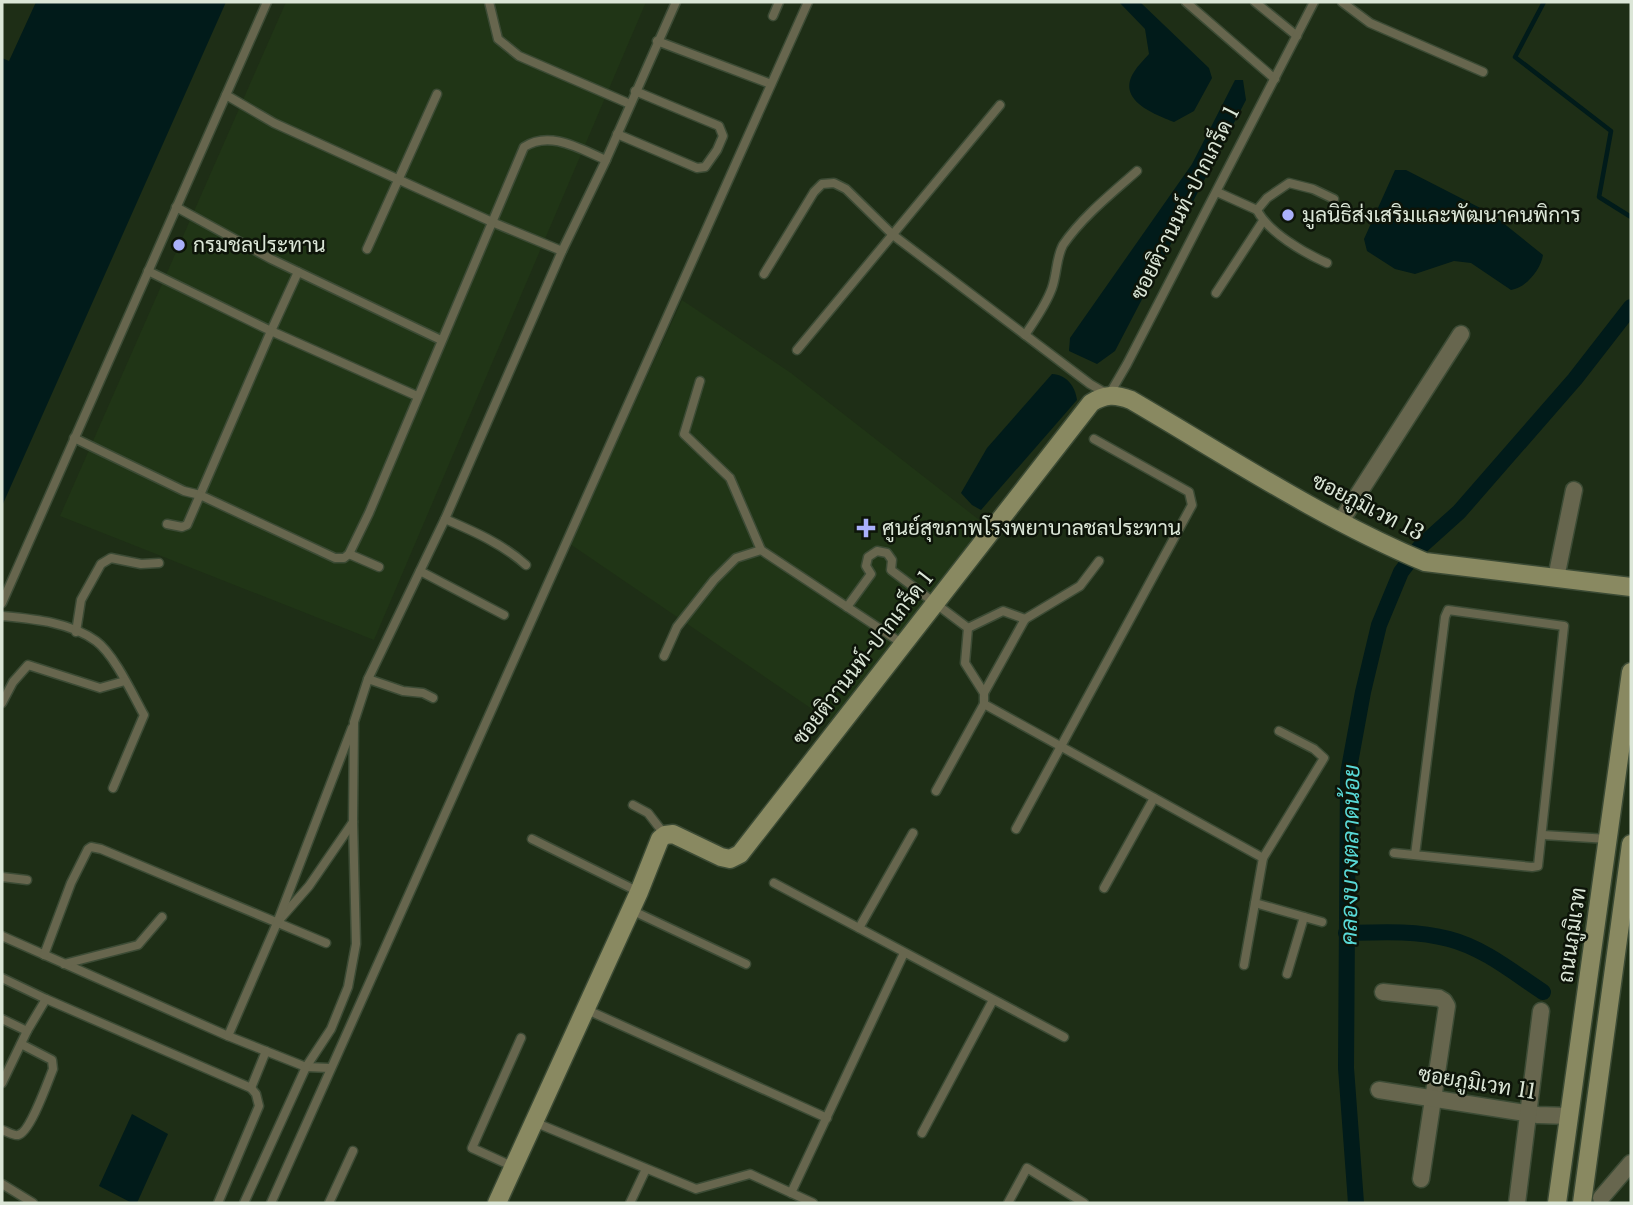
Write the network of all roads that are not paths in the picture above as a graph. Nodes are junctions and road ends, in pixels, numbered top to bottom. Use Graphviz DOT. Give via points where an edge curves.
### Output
graph roads {
  1 [pos="267,2"];
  2 [pos="489,2"];
  3 [pos="676,2"];
  4 [pos="779,2"];
  5 [pos="807,2"];
  6 [pos="1186,2"];
  7 [pos="1255,2"];
  8 [pos="1314,2"];
  9 [pos="1342,2"];
  10 [pos="773,16"];
  11 [pos="1297,36"];
  12 [pos="657,41"];
  13 [pos="1483,72"];
  14 [pos="1275,79"];
  15 [pos="771,84"];
  16 [pos="635,91"];
  17 [pos="436,94"];
  18 [pos="226,95"];
  19 [pos="629,104"];
  20 [pos="1000,105"];
  21 [pos="617,134"];
  22 [pos="606,160"];
  23 [pos="1137,171"];
  24 [pos="400,179"];
  25 [pos="1217,192"];
  26 [pos="1334,199"];
  27 [pos="176,207"];
  28 [pos="1257,210"];
  29 [pos="1263,221"];
  30 [pos="492,222"];
  31 [pos="893,235"];
  32 [pos="367,249"];
  33 [pos="562,251"];
  34 [pos="1327,263"];
  35 [pos="148,271"];
  36 [pos="298,272"];
  37 [pos="764,274"];
  38 [pos="1216,293"];
  39 [pos="271,331"];
  40 [pos="1461,334"];
  41 [pos="1024,335"];
  42 [pos="441,340"];
  43 [pos="797,350"];
  44 [pos="700,381"];
  45 [pos="1109,395"];
  46 [pos="417,397"];
  47 [pos="74,438"];
  48 [pos="1094,439"];
  49 [pos="1574,490"];
  50 [pos="200,495"];
  51 [pos="445,519"];
  52 [pos="1341,521"];
  53 [pos="167,524"];
  54 [pos="761,550"];
  55 [pos="349,554"];
  56 [pos="1099,561"];
  57 [pos="159,563"];
  58 [pos="526,565"];
  59 [pos="379,567"];
  60 [pos="420,571"];
  61 [pos="1556,578"];
  62 [pos="1631,587"];
  63 [pos="2,603"];
  64 [pos="936,603"];
  65 [pos="847,607"];
  66 [pos="504,615"];
  67 [pos="2,616"];
  68 [pos="1025,619"];
  69 [pos="968,628"];
  70 [pos="76,632"];
  71 [pos="903,644"];
  72 [pos="664,656"];
  73 [pos="1631,672"];
  74 [pos="368,679"];
  75 [pos="125,681"];
  76 [pos="984,693"];
  77 [pos="433,698"];
  78 [pos="2,703"];
  79 [pos="984,704"];
  80 [pos="354,722"];
  81 [pos="1279,731"];
  82 [pos="1061,747"];
  83 [pos="113,788"];
  84 [pos="936,791"];
  85 [pos="1154,797"];
  86 [pos="633,805"];
  87 [pos="354,821"];
  88 [pos="1016,829"];
  89 [pos="913,833"];
  90 [pos="665,835"];
  91 [pos="1543,835"];
  92 [pos="532,839"];
  93 [pos="1608,839"];
  94 [pos="1631,844"];
  95 [pos="1394,853"];
  96 [pos="1415,855"];
  97 [pos="1264,858"];
  98 [pos="2,877"];
  99 [pos="27,880"];
  100 [pos="774,883"];
  101 [pos="1104,888"];
  102 [pos="1628,891"];
  103 [pos="639,892"];
  104 [pos="1255,903"];
  105 [pos="631,910"];
  106 [pos="162,917"];
  107 [pos="1304,917"];
  108 [pos="1322,922"];
  109 [pos="277,923"];
  110 [pos="859,928"];
  111 [pos="2,936"];
  112 [pos="326,943"];
  113 [pos="904,953"];
  114 [pos="44,955"];
  115 [pos="64,964"];
  116 [pos="746,964"];
  117 [pos="1244,965"];
  118 [pos="1287,974"];
  119 [pos="2,978"];
  120 [pos="1383,992"];
  121 [pos="46,999"];
  122 [pos="993,1000"];
  123 [pos="586,1009"];
  124 [pos="1541,1011"];
  125 [pos="2,1019"];
  126 [pos="27,1031"];
  127 [pos="228,1036"];
  128 [pos="1064,1037"];
  129 [pos="521,1038"];
  130 [pos="21,1044"];
  131 [pos="266,1051"];
  132 [pos="306,1068"];
  133 [pos="330,1068"];
  134 [pos="2,1083"];
  135 [pos="251,1088"];
  136 [pos="1379,1090"];
  137 [pos="1433,1097"];
  138 [pos="1528,1113"];
  139 [pos="1569,1116"];
  140 [pos="827,1118"];
  141 [pos="534,1122"];
  142 [pos="2,1130"];
  143 [pos="922,1133"];
  144 [pos="353,1151"];
  145 [pos="1631,1163"];
  146 [pos="514,1167"];
  147 [pos="646,1169"];
  148 [pos="1421,1180"];
  149 [pos="2,1184"];
  150 [pos="1584,1185"];
  151 [pos="791,1193"];
  152 [pos="1603,1201"];
  153 [pos="31,1203"];
  154 [pos="218,1203"];
  155 [pos="244,1203"];
  156 [pos="271,1203"];
  157 [pos="329,1203"];
  158 [pos="497,1203"];
  159 [pos="630,1203"];
  160 [pos="813,1203"];
  161 [pos="1008,1203"];
  162 [pos="1083,1203"];
  163 [pos="1517,1203"];
  164 [pos="1557,1203"];
  165 [pos="1582,1203"];
  1 -- 18 [label="lane"];
  2 -- 19 [label="lane" via="498,39 519,56"];
  3 -- 12 [label="lane"];
  4 -- 10 [label="lane"];
  5 -- 15 [label="lane"];
  6 -- 14 [label="lane"];
  7 -- 11 [label="lane"];
  8 -- 11 [label="lane, ซอยติวานนท์-ปากเกร็ด 1"];
  9 -- 13 [label="lane" via="1370,23"];
  11 -- 14 [label="lane, ซอยติวานนท์-ปากเกร็ด 1"];
  12 -- 15 [label="lane"];
  12 -- 16 [label="lane"];
  14 -- 25 [label="lane, ซอยติวานนท์-ปากเกร็ด 1"];
  15 -- 133 [label="lane"];
  16 -- 19 [label="lane"];
  16 -- 21 [label="lane" via="719,126 723,136 705,167 697,168"];
  17 -- 24 [label="lane"];
  18 -- 24 [label="lane" via="274,123"];
  18 -- 27 [label="lane"];
  19 -- 21 [label="lane"];
  20 -- 31 [label="lane"];
  21 -- 22 [label="lane"];
  22 -- 30 [label="lane" via="554,139 531,142 524,147"];
  22 -- 33 [label="lane"];
  23 -- 41 [label="lane" via="1063,245 1047,301"];
  24 -- 30 [label="lane"];
  24 -- 32 [label="lane"];
  25 -- 28 [label="lane"];
  25 -- 45 [label="lane, ซอยติวานนท์-ปากเกร็ด 1"];
  26 -- 28 [label="lane" via="1289,183"];
  27 -- 35 [label="lane"];
  27 -- 36 [label="lane"];
  28 -- 29 [label="lane"];
  29 -- 34 [label="lane" via="1308,255"];
  29 -- 38 [label="lane"];
  30 -- 33 [label="lane"];
  30 -- 42 [label="lane"];
  31 -- 37 [label="lane" via="846,189 822,184"];
  31 -- 41 [label="lane"];
  31 -- 43 [label="lane"];
  33 -- 51 [label="lane"];
  35 -- 39 [label="lane"];
  35 -- 47 [label="lane"];
  36 -- 39 [label="lane"];
  36 -- 42 [label="lane"];
  39 -- 46 [label="lane"];
  39 -- 50 [label="lane"];
  40 -- 52 [label="street"];
  41 -- 45 [label="lane"];
  42 -- 46 [label="lane"];
  44 -- 54 [label="lane" via="684,434 730,478"];
  45 -- 52 [label="street, ซอยภูมิเวท 13" via="1131,400"];
  45 -- 64 [label="street, ซอยติวานนท์-ปากเกร็ด 1" via="1091,403"];
  46 -- 55 [label="lane"];
  47 -- 50 [label="lane"];
  47 -- 63 [label="lane"];
  48 -- 82 [label="lane" via="1189,492 1192,505"];
  49 -- 61 [label="street"];
  50 -- 53 [label="lane" via="187,525"];
  50 -- 55 [label="lane" via="335,558"];
  51 -- 58 [label="lane"];
  51 -- 60 [label="lane"];
  52 -- 61 [label="street, ซอยภูมิเวท 13" via="1425,562"];
  54 -- 65 [label="lane"];
  54 -- 72 [label="lane" via="736,558 714,580 677,627"];
  55 -- 59 [label="lane"];
  56 -- 68 [label="lane" via="1080,586"];
  57 -- 70 [label="lane" via="111,558 101,564 81,600"];
  60 -- 66 [label="lane"];
  60 -- 74 [label="lane"];
  61 -- 62 [label="street, ซอยภูมิเวท 13"];
  64 -- 65 [label="lane" via="891,570 887,553 877,551 868,557 866,566 871,574"];
  64 -- 69 [label="lane"];
  64 -- 71 [label="street, ซอยติวานนท์-ปากเกร็ด 1"];
  65 -- 71 [label="lane"];
  67 -- 70 [label="lane"];
  68 -- 69 [label="lane" via="1003,611"];
  68 -- 76 [label="lane"];
  69 -- 76 [label="lane" via="965,663"];
  70 -- 75 [label="lane" via="97,642"];
  71 -- 90 [label="street, ซอยติวานนท์-ปากเกร็ด 1" via="740,854 721,857 673,834"];
  73 -- 93 [label="street, ถนนภูมิเวท"];
  74 -- 77 [label="lane"];
  74 -- 80 [label="lane"];
  75 -- 78 [label="lane" via="100,688 28,665"];
  75 -- 83 [label="lane" via="144,715"];
  76 -- 79 [label="lane"];
  79 -- 82 [label="lane"];
  79 -- 84 [label="lane"];
  80 -- 87 [label="lane"];
  80 -- 109 [label="lane"];
  81 -- 97 [label="lane" via="1324,758"];
  82 -- 85 [label="lane"];
  82 -- 88 [label="lane"];
  85 -- 97 [label="lane"];
  85 -- 101 [label="lane"];
  86 -- 90 [label="lane" via="648,813"];
  87 -- 109 [label="lane"];
  87 -- 132 [label="lane" via="356,944 348,987 331,1029"];
  89 -- 110 [label="lane"];
  90 -- 103 [label="street" via="656,844"];
  91 -- 93 [label="lane"];
  91 -- 96 [label="lane" via="1538,866"];
  91 -- 96 [label="lane" via="1565,629 1448,610"];
  92 -- 103 [label="lane"];
  93 -- 139 [label="street, ถนนภูมิเวท"];
  94 -- 102 [label="street"];
  95 -- 96 [label="lane"];
  97 -- 104 [label="lane"];
  98 -- 99 [label="lane"];
  100 -- 110 [label="lane"];
  102 -- 150 [label="street"];
  103 -- 105 [label="street"];
  104 -- 107 [label="lane"];
  104 -- 117 [label="lane"];
  105 -- 116 [label="lane"];
  105 -- 123 [label="street"];
  106 -- 115 [label="lane" via="138,945"];
  107 -- 108 [label="lane"];
  107 -- 118 [label="lane"];
  109 -- 112 [label="lane"];
  109 -- 114 [label="lane" via="91,847 71,883"];
  109 -- 127 [label="lane"];
  110 -- 113 [label="lane"];
  111 -- 114 [label="lane"];
  113 -- 122 [label="lane"];
  113 -- 140 [label="lane"];
  114 -- 115 [label="lane"];
  115 -- 127 [label="lane"];
  119 -- 121 [label="lane"];
  120 -- 137 [label="street" via="1439,998 1447,1006"];
  121 -- 126 [label="lane"];
  121 -- 135 [label="lane"];
  122 -- 128 [label="lane"];
  122 -- 143 [label="lane"];
  123 -- 140 [label="lane"];
  123 -- 141 [label="street"];
  124 -- 138 [label="street"];
  125 -- 126 [label="lane"];
  126 -- 130 [label="lane"];
  127 -- 131 [label="lane"];
  129 -- 146 [label="lane" via="472,1148"];
  130 -- 134 [label="lane"];
  130 -- 142 [label="lane" via="52,1059 53,1069 28,1126 16,1135"];
  131 -- 132 [label="lane"];
  131 -- 135 [label="lane"];
  132 -- 133 [label="lane"];
  132 -- 155 [label="lane"];
  133 -- 156 [label="lane"];
  135 -- 154 [label="lane" via="259,1105"];
  136 -- 137 [label="street, ซอยภูมิเวท 11"];
  137 -- 138 [label="street, ซอยภูมิเวท 11"];
  137 -- 148 [label="street"];
  138 -- 139 [label="street, ซอยภูมิเวท 11"];
  138 -- 163 [label="street"];
  139 -- 164 [label="street, ถนนภูมิเวท"];
  140 -- 151 [label="lane"];
  141 -- 146 [label="street"];
  141 -- 147 [label="lane"];
  144 -- 157 [label="lane"];
  145 -- 152 [label="street"];
  146 -- 158 [label="street"];
  147 -- 151 [label="lane" via="695,1189 750,1174"];
  147 -- 159 [label="lane"];
  149 -- 153 [label="lane"];
  150 -- 152 [label="street"];
  150 -- 165 [label="street"];
  151 -- 160 [label="lane"];
  161 -- 162 [label="lane" via="1027,1168"];
}
